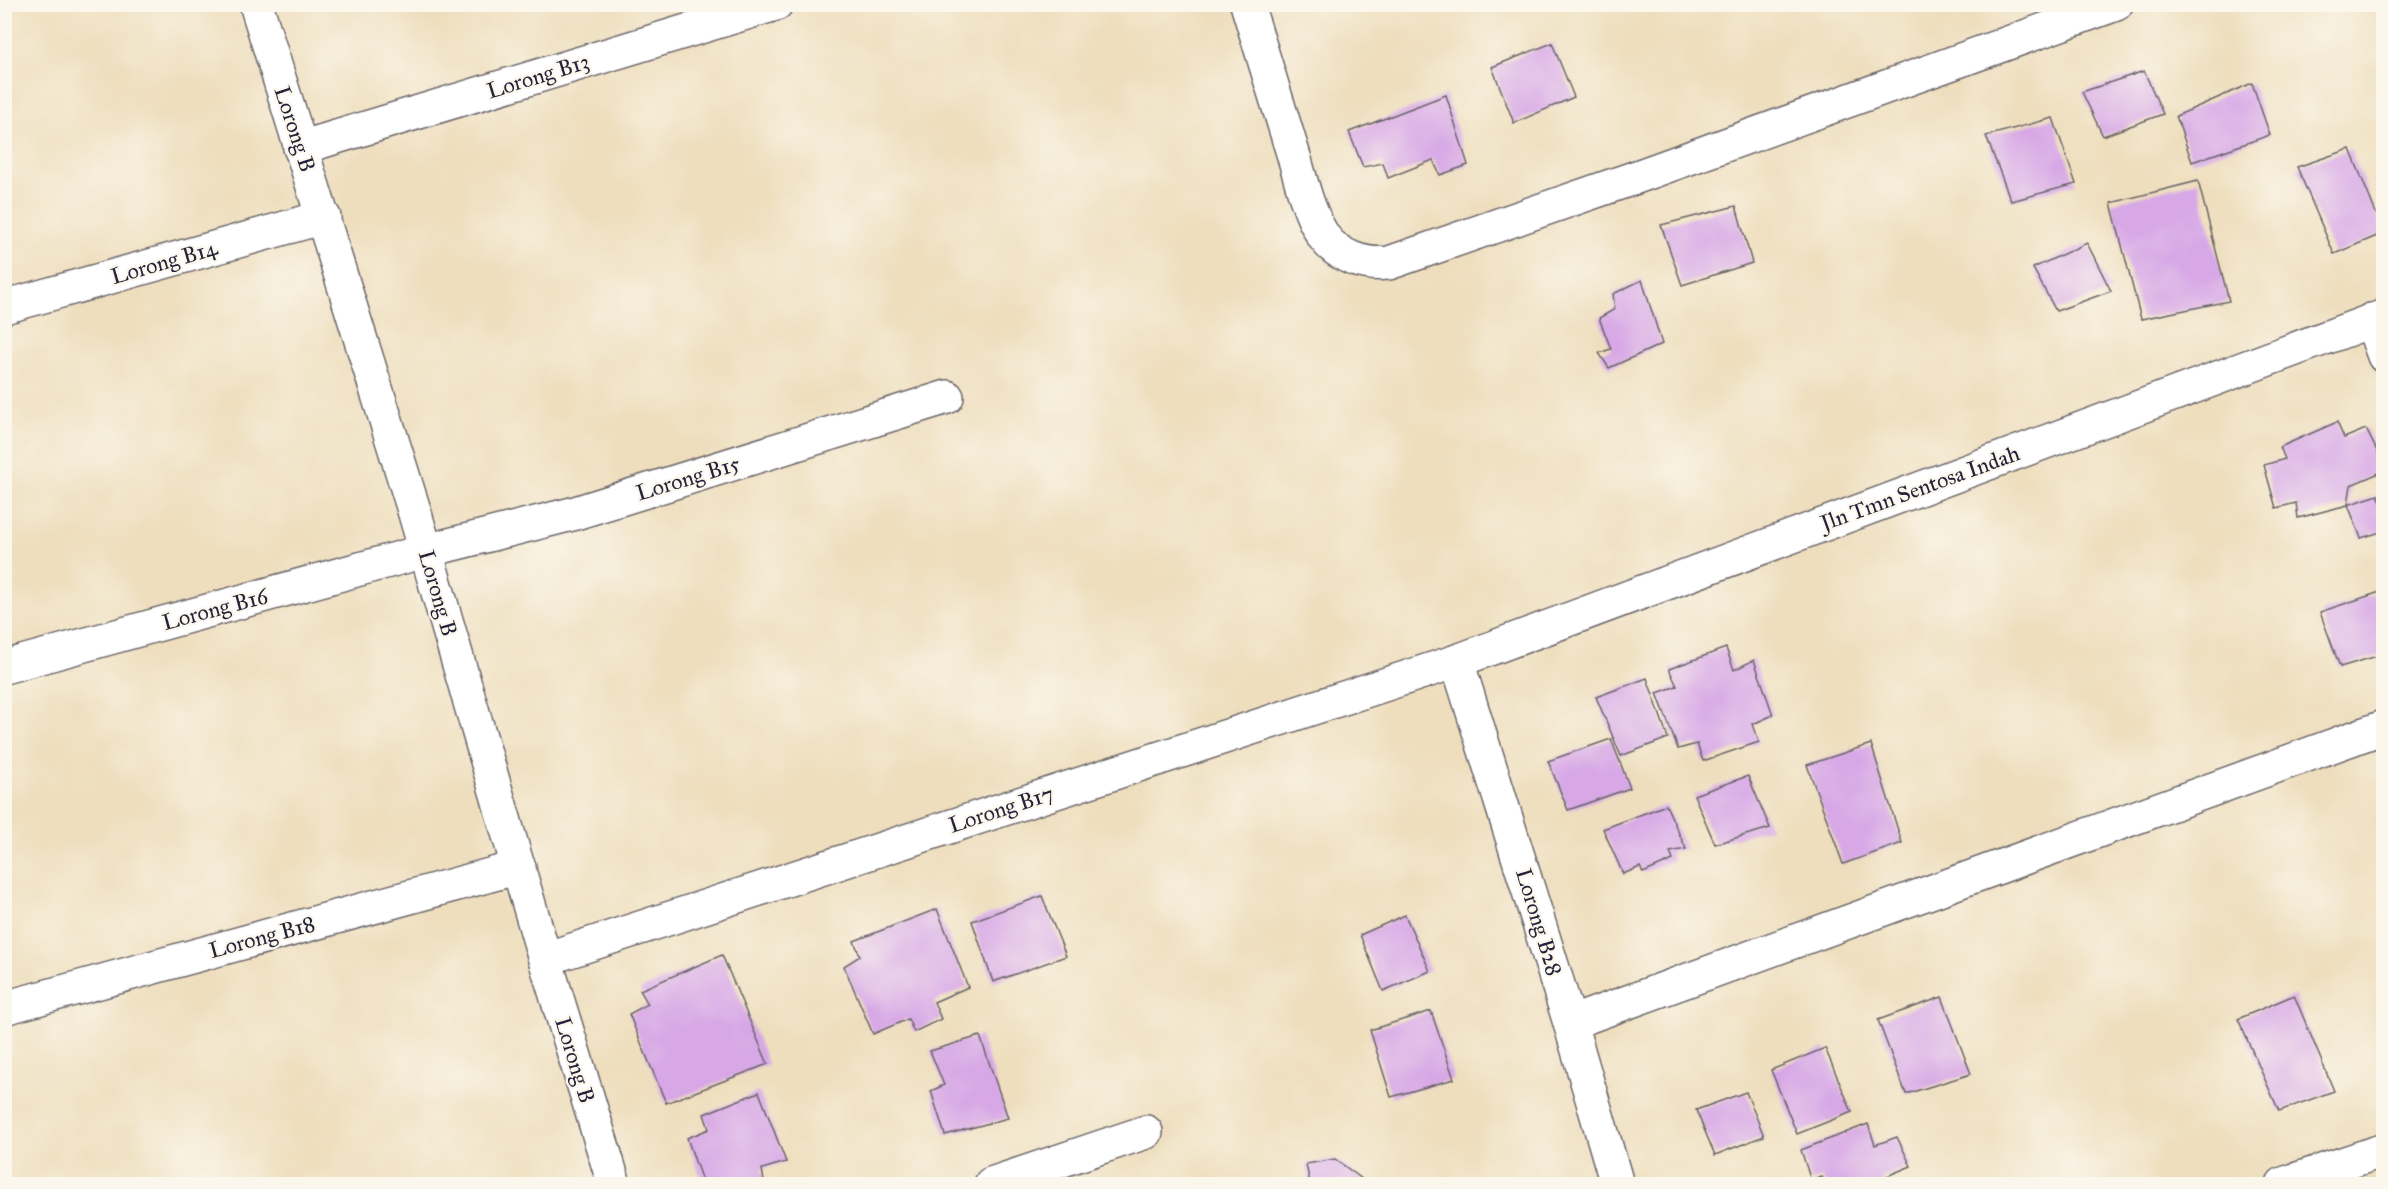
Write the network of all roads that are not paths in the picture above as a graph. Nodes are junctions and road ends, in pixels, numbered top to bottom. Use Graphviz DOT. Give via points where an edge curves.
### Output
graph roads {
  1 [pos="256,4"];
  2 [pos="776,4"];
  3 [pos="1247,4"];
  4 [pos="2116,4"];
  5 [pos="300,148"];
  6 [pos="324,217"];
  7 [pos="4,307"];
  8 [pos="2377,318"];
  9 [pos="2384,356"];
  10 [pos="947,397"];
  11 [pos="425,551"];
  12 [pos="1457,661"];
  13 [pos="4,667"];
  14 [pos="2384,727"];
  15 [pos="519,867"];
  16 [pos="545,959"];
  17 [pos="4,1008"];
  18 [pos="1570,1023"];
  19 [pos="1146,1132"];
  20 [pos="2384,1150"];
  21 [pos="606,1183"];
  22 [pos="991,1185"];
  23 [pos="1617,1185"];
  24 [pos="2283,1185"];
  1 -- 5 [label="street, Lorong B"];
  2 -- 5 [label="street, Lorong B13"];
  3 -- 4 [label="street" via="1309,205 1324,237 1339,252 1376,264 1389,263 1620,183"];
  5 -- 6 [label="street, Lorong B"];
  6 -- 7 [label="street, Lorong B14"];
  6 -- 11 [label="street, Lorong B"];
  8 -- 9 [label="street"];
  8 -- 12 [label="street, Jln Tmn Sentosa Indah"];
  10 -- 11 [label="street, Lorong B15" via="572,514"];
  11 -- 13 [label="street, Lorong B16"];
  11 -- 15 [label="street, Lorong B"];
  12 -- 16 [label="street, Lorong B17"];
  12 -- 18 [label="street, Lorong B28"];
  14 -- 18 [label="street"];
  15 -- 16 [label="street, Lorong B"];
  15 -- 17 [label="street, Lorong B18"];
  16 -- 21 [label="street, Lorong B"];
  18 -- 23 [label="street, Lorong B28"];
  19 -- 22 [label="street"];
  20 -- 24 [label="street"];
}
